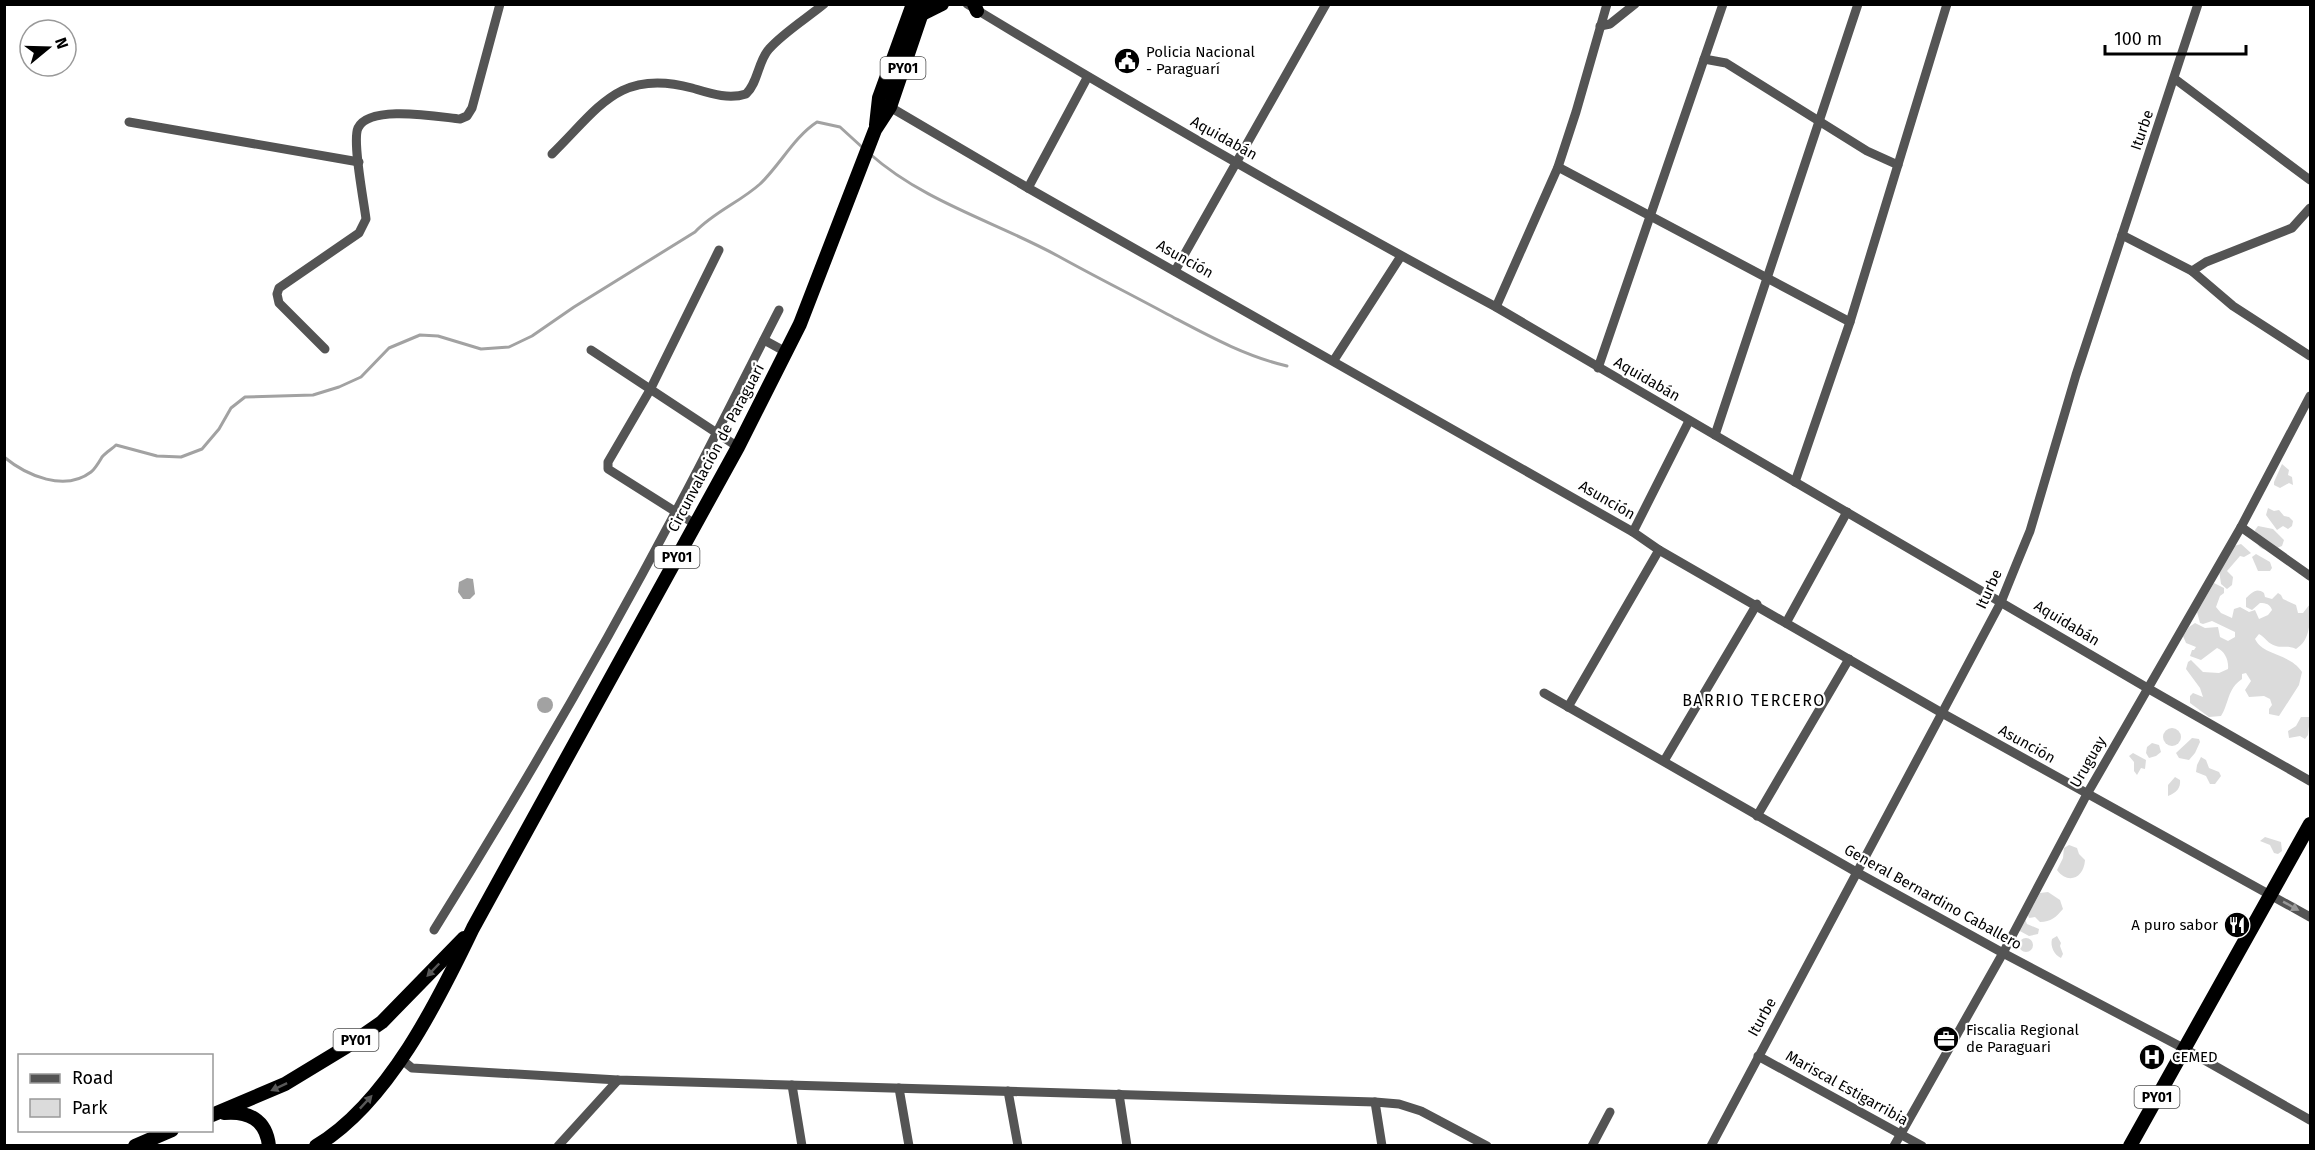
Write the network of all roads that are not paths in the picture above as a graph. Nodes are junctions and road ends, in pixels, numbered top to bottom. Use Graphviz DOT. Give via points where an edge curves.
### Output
graph roads {
  1 [pos="500,4"];
  2 [pos="824,4"];
  3 [pos="942,4"];
  4 [pos="1326,4"];
  5 [pos="1607,4"];
  6 [pos="1635,4"];
  7 [pos="1723,4"];
  8 [pos="1858,4"];
  9 [pos="2198,4"];
  10 [pos="1943,6"];
  11 [pos="973,7"];
  12 [pos="916,8"];
  13 [pos="1600,26"];
  14 [pos="1704,59"];
  15 [pos="1087,78"];
  16 [pos="2175,79"];
  17 [pos="890,107"];
  18 [pos="1819,121"];
  19 [pos="129,122"];
  20 [pos="875,130"];
  21 [pos="552,154"];
  22 [pos="358,162"];
  23 [pos="1237,162"];
  24 [pos="1898,165"];
  25 [pos="1557,167"];
  26 [pos="2310,180"];
  27 [pos="1028,188"];
  28 [pos="2310,208"];
  29 [pos="1650,216"];
  30 [pos="2122,235"];
  31 [pos="719,250"];
  32 [pos="1401,256"];
  33 [pos="1175,271"];
  34 [pos="2192,271"];
  35 [pos="1767,278"];
  36 [pos="1496,308"];
  37 [pos="779,310"];
  38 [pos="1850,322"];
  39 [pos="764,340"];
  40 [pos="325,349"];
  41 [pos="591,350"];
  42 [pos="786,352"];
  43 [pos="2310,356"];
  44 [pos="1334,360"];
  45 [pos="1598,368"];
  46 [pos="650,390"];
  47 [pos="2310,396"];
  48 [pos="1689,421"];
  49 [pos="716,433"];
  50 [pos="1715,435"];
  51 [pos="738,447"];
  52 [pos="1795,482"];
  53 [pos="676,512"];
  54 [pos="1847,512"];
  55 [pos="695,524"];
  56 [pos="2241,527"];
  57 [pos="1633,532"];
  58 [pos="1659,550"];
  59 [pos="2310,576"];
  60 [pos="2001,602"];
  61 [pos="1757,604"];
  62 [pos="1785,623"];
  63 [pos="1849,659"];
  64 [pos="2148,689"];
  65 [pos="1544,693"];
  66 [pos="1568,707"];
  67 [pos="1942,713"];
  68 [pos="1664,761"];
  69 [pos="2310,781"];
  70 [pos="2086,794"];
  71 [pos="1757,816"];
  72 [pos="2310,824"];
  73 [pos="1858,873"];
  74 [pos="2271,895"];
  75 [pos="2310,917"];
  76 [pos="473,927"];
  77 [pos="434,930"];
  78 [pos="2003,953"];
  79 [pos="2185,1049"];
  80 [pos="1758,1056"];
  81 [pos="401,1059"];
  82 [pos="618,1080"];
  83 [pos="792,1085"];
  84 [pos="899,1088"];
  85 [pos="1008,1091"];
  86 [pos="1119,1094"];
  87 [pos="1375,1102"];
  88 [pos="1610,1112"];
  89 [pos="214,1114"];
  90 [pos="2310,1120"];
  91 [pos="170,1132"];
  92 [pos="1900,1134"];
  93 [pos="320,1143"];
  94 [pos="135,1146"];
  95 [pos="268,1146"];
  96 [pos="558,1146"];
  97 [pos="802,1146"];
  98 [pos="909,1146"];
  99 [pos="1018,1146"];
  100 [pos="1127,1146"];
  101 [pos="1382,1146"];
  102 [pos="1487,1146"];
  103 [pos="1592,1146"];
  104 [pos="1711,1146"];
  105 [pos="1894,1146"];
  106 [pos="1922,1146"];
  107 [pos="2130,1146"];
  1 -- 22 [label="street" via="467,116 460,119 377,115 358,128"];
  2 -- 21 [label="street" via="770,48 746,94 724,96 647,81 609,97"];
  3 -- 12 [label="highway"];
  4 -- 23 [label="street"];
  5 -- 13 [label="street"];
  6 -- 13 [label="street" via="1610,24"];
  7 -- 14 [label="street"];
  8 -- 18 [label="street"];
  9 -- 16 [label="street, Iturbe"];
  10 -- 24 [label="street"];
  11 -- 15 [label="street, Aquidabán"];
  12 -- 17 [label="highway, Circunvalación de Paraguarí / PY01"];
  12 -- 20 [label="highway, Circunvalación de Paraguarí / PY01" via="879,98"];
  13 -- 25 [label="street"];
  14 -- 18 [label="street" via="1726,63"];
  14 -- 29 [label="street"];
  15 -- 23 [label="street, Aquidabán"];
  15 -- 27 [label="street"];
  16 -- 26 [label="street"];
  16 -- 30 [label="street, Iturbe"];
  17 -- 20 [label="highway, Circunvalación de Paraguarí / PY01"];
  17 -- 27 [label="street, Asunción"];
  18 -- 24 [label="street"];
  18 -- 35 [label="street"];
  19 -- 22 [label="street"];
  20 -- 42 [label="highway, Circunvalación de Paraguarí / PY01"];
  22 -- 40 [label="street" via="365,225 279,288 277,294 279,303"];
  23 -- 32 [label="street, Aquidabán"];
  23 -- 33 [label="street"];
  24 -- 38 [label="street"];
  25 -- 29 [label="street"];
  25 -- 36 [label="street"];
  27 -- 33 [label="street, Asunción"];
  28 -- 34 [label="street" via="2292,228"];
  29 -- 35 [label="street"];
  29 -- 45 [label="street"];
  30 -- 34 [label="street"];
  30 -- 60 [label="street, Iturbe" via="2030,531"];
  31 -- 46 [label="street"];
  32 -- 36 [label="street, Aquidabán"];
  32 -- 44 [label="street"];
  33 -- 44 [label="street, Asunción"];
  34 -- 43 [label="street" via="2233,306"];
  35 -- 38 [label="street"];
  35 -- 50 [label="street"];
  36 -- 45 [label="street, Aquidabán"];
  37 -- 39 [label="street"];
  38 -- 52 [label="street"];
  39 -- 42 [label="street"];
  39 -- 49 [label="street"];
  41 -- 46 [label="street"];
  42 -- 51 [label="highway, Circunvalación de Paraguarí / PY01"];
  44 -- 57 [label="street, Asunción"];
  45 -- 48 [label="street, Aquidabán"];
  46 -- 49 [label="street"];
  46 -- 53 [label="street" via="608,462 608,469"];
  47 -- 56 [label="street, Uruguay"];
  48 -- 50 [label="street, Aquidabán"];
  48 -- 57 [label="street"];
  49 -- 51 [label="street"];
  49 -- 53 [label="street"];
  50 -- 52 [label="street, Aquidabán"];
  51 -- 55 [label="highway, Circunvalación de Paraguarí / PY01"];
  52 -- 54 [label="street, Aquidabán"];
  53 -- 55 [label="street"];
  53 -- 77 [label="street" via="489,842"];
  54 -- 60 [label="street, Aquidabán"];
  54 -- 62 [label="street"];
  55 -- 76 [label="highway, Circunvalación de Paraguarí / PY01"];
  56 -- 59 [label="street"];
  56 -- 64 [label="street, Uruguay"];
  57 -- 58 [label="street, Asunción"];
  58 -- 61 [label="street, Asunción"];
  58 -- 66 [label="street"];
  60 -- 64 [label="street, Aquidabán"];
  60 -- 67 [label="street, Iturbe"];
  61 -- 62 [label="street, Asunción"];
  61 -- 68 [label="street"];
  62 -- 63 [label="street, Asunción"];
  63 -- 67 [label="street, Asunción"];
  63 -- 71 [label="street"];
  64 -- 69 [label="street, Aquidabán"];
  64 -- 70 [label="street, Uruguay"];
  65 -- 66 [label="street, General Bernardino Caballero"];
  66 -- 68 [label="street, General Bernardino Caballero"];
  67 -- 70 [label="street, Asunción"];
  67 -- 73 [label="street, Iturbe"];
  68 -- 71 [label="street, General Bernardino Caballero"];
  70 -- 74 [label="street, Asunción"];
  70 -- 78 [label="street, Uruguay"];
  71 -- 73 [label="street, General Bernardino Caballero"];
  72 -- 74 [label="highway, PY01"];
  73 -- 78 [label="street, General Bernardino Caballero"];
  73 -- 80 [label="street, Iturbe"];
  74 -- 75 [label="street, Asunción, one-way"];
  74 -- 79 [label="highway, PY01"];
  76 -- 81 [label="highway, Circunvalación de Paraguarí / PY01"];
  76 -- 89 [label="highway, Circunvalación de Paraguarí / PY01, one-way" via="389,1015 364,1034 303,1075"];
  78 -- 79 [label="street, General Bernardino Caballero"];
  78 -- 92 [label="street, Uruguay"];
  79 -- 90 [label="street, General Bernardino Caballero"];
  79 -- 107 [label="highway, PY01"];
  80 -- 92 [label="street, Mariscal Estigarribia"];
  80 -- 104 [label="street, Iturbe"];
  81 -- 82 [label="street" via="412,1068"];
  93 -- 81 [label="highway, Circunvalación de Paraguarí / PY01, one-way" via="370,1099"];
  82 -- 83 [label="street"];
  82 -- 96 [label="street"];
  83 -- 84 [label="street"];
  83 -- 97 [label="street"];
  84 -- 85 [label="street"];
  84 -- 98 [label="street"];
  85 -- 86 [label="street"];
  85 -- 99 [label="street"];
  86 -- 87 [label="street"];
  86 -- 100 [label="street"];
  87 -- 101 [label="street"];
  87 -- 102 [label="street" via="1421,1111"];
  88 -- 103 [label="street"];
  89 -- 95 [label="highway" via="252,1115 267,1135"];
  91 -- 94 [label="highway"];
  92 -- 105 [label="street, Uruguay"];
  92 -- 106 [label="street, Mariscal Estigarribia"];
}
